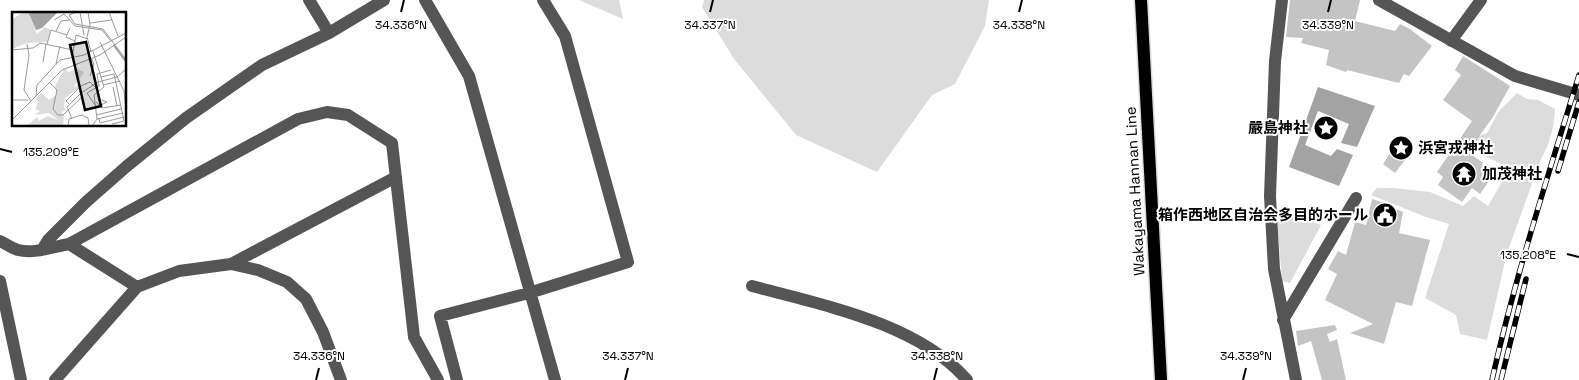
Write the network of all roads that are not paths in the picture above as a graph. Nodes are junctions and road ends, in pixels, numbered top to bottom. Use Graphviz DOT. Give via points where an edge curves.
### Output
graph roads {
  1 [pos="308,0"];
  2 [pos="384,0"];
  3 [pos="425,0"];
  4 [pos="543,0"];
  5 [pos="1141,0"];
  6 [pos="1282,0"];
  7 [pos="1379,0"];
  8 [pos="1481,0"];
  9 [pos="329,33"];
  10 [pos="1451,41"];
  11 [pos="1579,95"];
  12 [pos="396,177"];
  13 [pos="1356,198"];
  14 [pos="0,241"];
  15 [pos="69,244"];
  16 [pos="42,250"];
  17 [pos="231,264"];
  18 [pos="0,281"];
  19 [pos="752,286"];
  20 [pos="136,287"];
  21 [pos="530,293"];
  22 [pos="1284,320"];
  23 [pos="5,325"];
  24 [pos="22,380"];
  25 [pos="55,380"];
  26 [pos="340,380"];
  27 [pos="438,380"];
  28 [pos="458,380"];
  29 [pos="555,380"];
  30 [pos="967,380"];
  31 [pos="1161,380"];
  32 [pos="1296,380"];
  1 -- 9 [label="street"];
  2 -- 9 [label="street"];
  3 -- 21 [label="street" via="469,76"];
  4 -- 21 [label="street" via="565,36 628,262"];
  5 -- 31 [label="main road, Wakayama Hannan Line"];
  6 -- 22 [label="street" via="1274,61 1270,196 1274,269"];
  7 -- 10 [label="street"];
  8 -- 10 [label="street"];
  9 -- 16 [label="street" via="262,64 186,118 86,202"];
  10 -- 11 [label="street" via="1515,76"];
  12 -- 15 [label="street" via="392,143 348,115 327,112 298,119"];
  12 -- 17 [label="street"];
  12 -- 27 [label="street" via="414,337"];
  13 -- 22 [label="street"];
  14 -- 16 [label="street" via="16,250"];
  15 -- 16 [label="street"];
  15 -- 20 [label="street"];
  17 -- 20 [label="street" via="179,271"];
  17 -- 26 [label="street" via="258,270 287,282 306,299 323,332"];
  18 -- 23 [label="street"];
  19 -- 30 [label="street" via="858,316 902,334 931,349"];
  20 -- 25 [label="street"];
  21 -- 28 [label="street" via="440,316"];
  21 -- 29 [label="street"];
  22 -- 32 [label="street"];
  23 -- 24 [label="street"];
}
